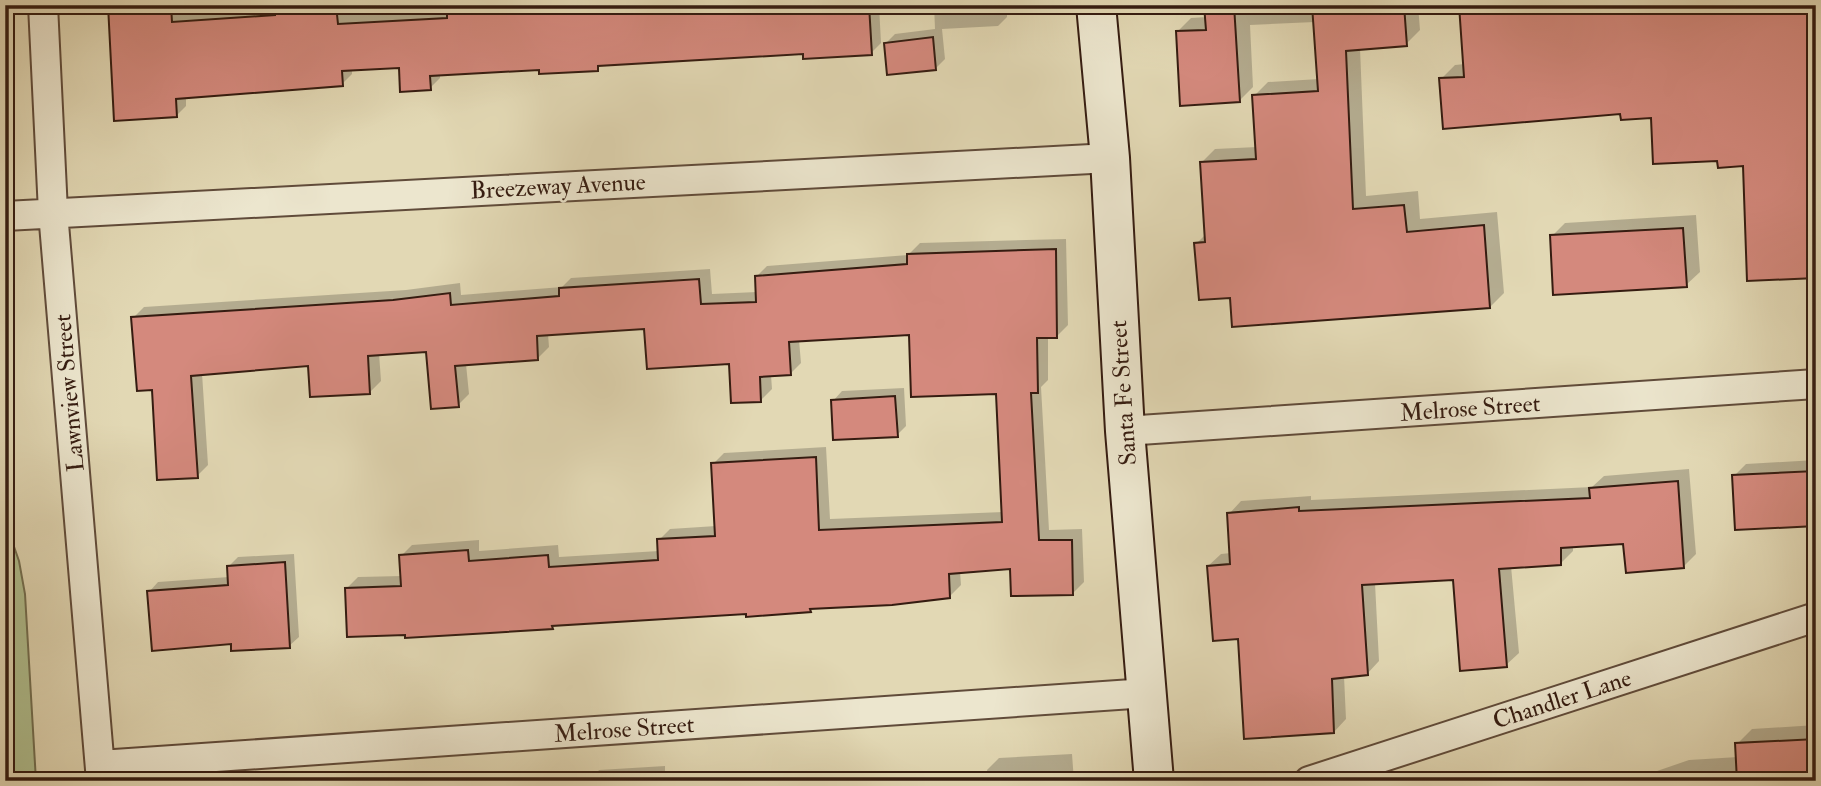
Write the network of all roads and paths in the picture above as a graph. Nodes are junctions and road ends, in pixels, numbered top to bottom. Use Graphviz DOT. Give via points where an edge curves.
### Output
graph roads {
  1 [pos="43,5"];
  2 [pos="1096,5"];
  3 [pos="1110,158"];
  4 [pos="53,212"];
  5 [pos="5,216"];
  6 [pos="1816,384"];
  7 [pos="1125,432"];
  8 [pos="1816,617"];
  9 [pos="1147,693"];
  10 [pos="100,773"];
  11 [pos="1154,781"];
  12 [pos="1308,781"];
  1 -- 4 [label="street, Lawnview Street"];
  2 -- 3 [label="main road, Santa Fe Street"];
  3 -- 4 [label="street, Breezeway Avenue"];
  3 -- 7 [label="main road, Santa Fe Street"];
  4 -- 5 [label="street, Breezeway Avenue"];
  4 -- 10 [label="street, Lawnview Street"];
  6 -- 7 [label="street, Melrose Street"];
  7 -- 9 [label="main road, Santa Fe Street"];
  8 -- 12 [label="street, Chandler Lane"];
  9 -- 10 [label="street, Melrose Street"];
  9 -- 11 [label="main road, Santa Fe Street"];
}
